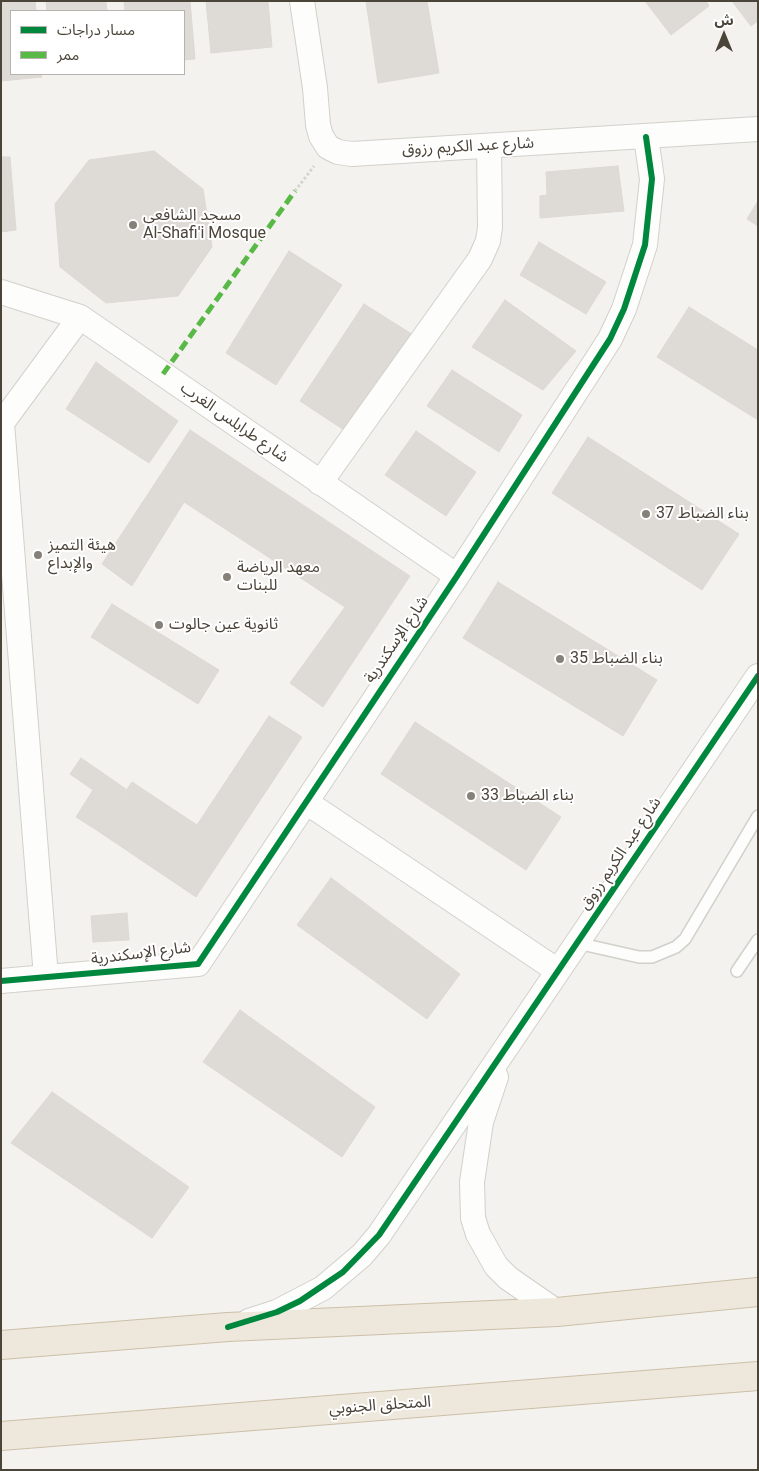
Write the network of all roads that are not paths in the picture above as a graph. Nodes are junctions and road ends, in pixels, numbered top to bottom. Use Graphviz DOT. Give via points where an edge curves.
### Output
graph roads {
  1 [pos="302,1"];
  2 [pos="758,129"];
  3 [pos="646,137"];
  4 [pos="488,146"];
  5 [pos="1,292"];
  6 [pos="80,318"];
  7 [pos="320,483"];
  8 [pos="456,576"];
  9 [pos="11,650"];
  10 [pos="758,676"];
  11 [pos="306,802"];
  12 [pos="758,816"];
  13 [pos="758,940"];
  14 [pos="577,943"];
  15 [pos="558,971"];
  16 [pos="737,971"];
  17 [pos="46,977"];
  18 [pos="1,981"];
  19 [pos="506,1047"];
  20 [pos="758,1292"];
  21 [pos="557,1312"];
  22 [pos="228,1327"];
  23 [pos="1,1345"];
  24 [pos="758,1376"];
  25 [pos="1,1436"];
  1 -- 4 [label="street, شارع عبد الكريم رزوق" via="318,126 328,147 352,154"];
  2 -- 3 [label="street, شارع عبد الكريم رزوق"];
  3 -- 4 [label="street, شارع عبد الكريم رزوق"];
  3 -- 8 [label="street, شارع الإسكندرية" via="652,179 650,212 645,245 624,309 610,339"];
  4 -- 7 [label="street" via="490,227 488,242 480,259"];
  5 -- 6 [label="street, شارع طرابلس الغرب"];
  6 -- 7 [label="street, شارع طرابلس الغرب"];
  6 -- 9 [label="street" via="2,423"];
  7 -- 8 [label="street, شارع طرابلس الغرب"];
  8 -- 11 [label="street, شارع الإسكندرية"];
  9 -- 17 [label="street"];
  10 -- 14 [label="street, شارع عبد الكريم رزوق"];
  11 -- 15 [label="street"];
  11 -- 17 [label="street, شارع الإسكندرية" via="198,964"];
  12 -- 14 [label="lane" via="685,939 676,948 652,957 639,957"];
  13 -- 16 [label="lane"];
  14 -- 15 [label="street, شارع عبد الكريم رزوق"];
  15 -- 19 [label="street, شارع عبد الكريم رزوق"];
  17 -- 18 [label="street, شارع الإسكندرية"];
  19 -- 21 [label="street" via="481,1122 472,1182 473,1218 496,1266"];
  19 -- 22 [label="street, شارع عبد الكريم رزوق" via="379,1235 362,1254 343,1272 300,1301 277,1312"];
  20 -- 21 [label="highway"];
  21 -- 22 [label="highway"];
  22 -- 23 [label="highway"];
  24 -- 25 [label="highway, المتحلق الجنوبي"];
}
